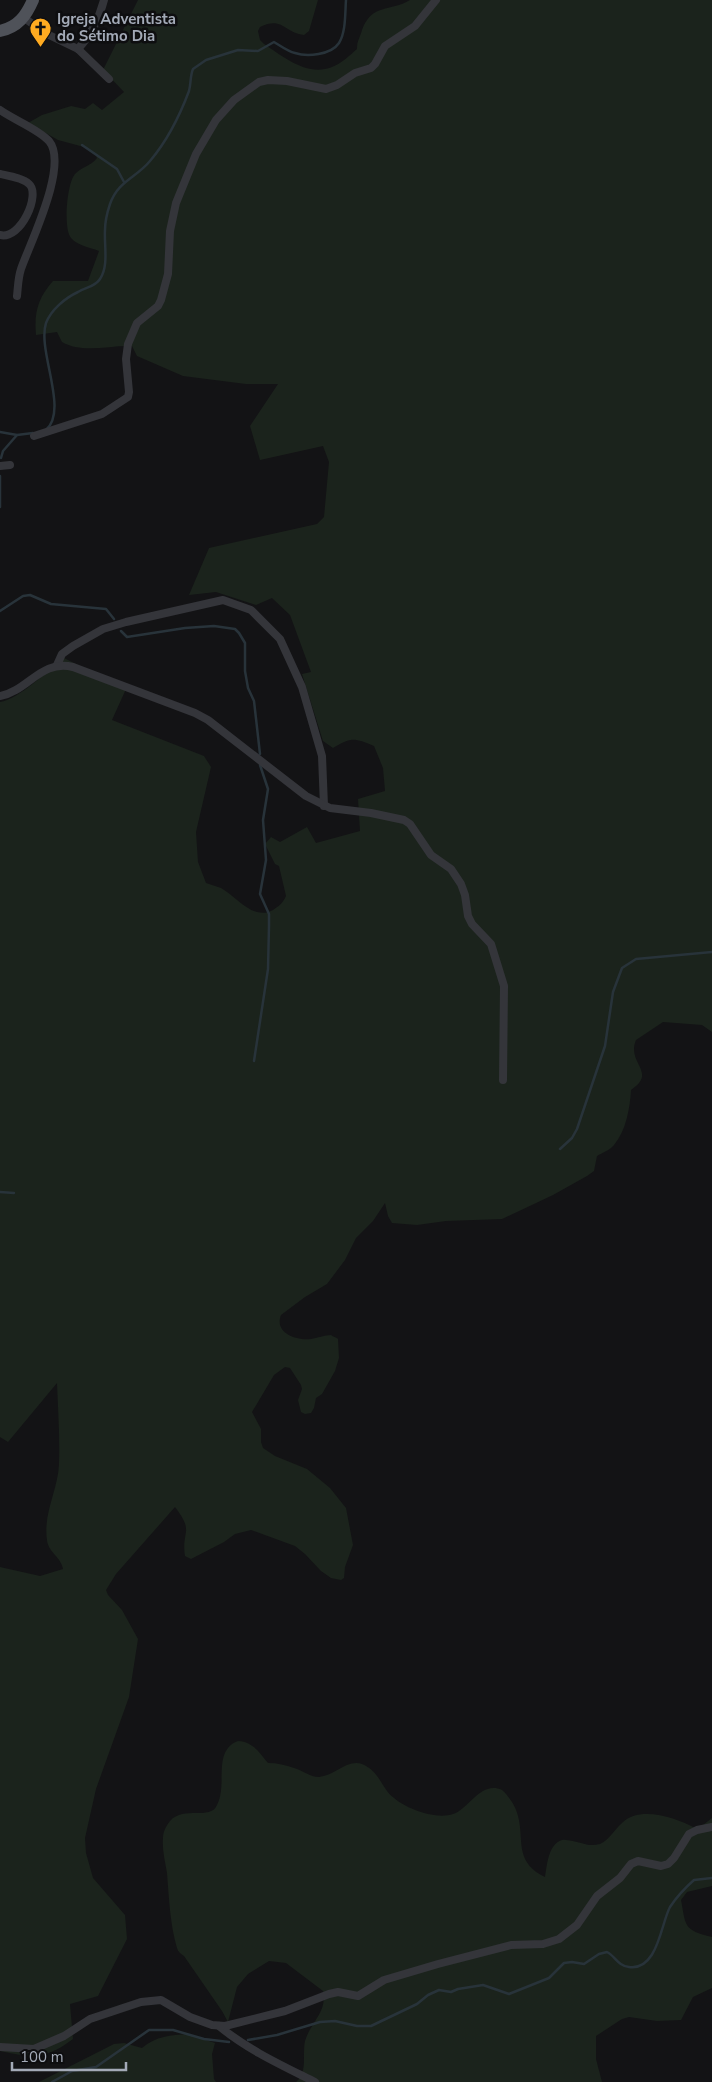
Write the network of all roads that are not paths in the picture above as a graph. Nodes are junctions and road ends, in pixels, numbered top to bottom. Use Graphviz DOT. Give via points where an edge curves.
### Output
graph roads {
  1 [pos="33,0"];
  2 [pos="104,0"];
  3 [pos="436,0"];
  4 [pos="24,18"];
  5 [pos="0,31"];
  6 [pos="78,49"];
  7 [pos="110,79"];
  8 [pos="0,110"];
  9 [pos="0,174"];
  10 [pos="0,235"];
  11 [pos="17,296"];
  12 [pos="34,436"];
  13 [pos="10,464"];
  14 [pos="0,466"];
  15 [pos="57,665"];
  16 [pos="0,696"];
  17 [pos="324,806"];
  18 [pos="503,1080"];
  19 [pos="712,1827"];
  20 [pos="219,2026"];
  21 [pos="0,2047"];
  22 [pos="316,2082"];
  1 -- 4 [label="main road"];
  2 -- 6 [label="street" via="92,31"];
  3 -- 12 [label="street" via="415,26 385,46 371,68 326,89 287,81 262,81 227,107 209,130 176,203 163,294 158,306 137,323 127,349 128,397 102,414"];
  4 -- 5 [label="main road" via="11,28"];
  4 -- 6 [label="street"];
  6 -- 7 [label="street"];
  8 -- 11 [label="street" via="49,141 54,156 54,170 38,231 21,268"];
  9 -- 10 [label="street" via="27,182 33,189 32,203 19,229 7,236"];
  13 -- 14 [label="street"];
  15 -- 16 [label="street"];
  15 -- 17 [label="street" via="64,664 91,673 195,713"];
  15 -- 17 [label="street" via="62,654 73,646 103,629 126,622 223,600 251,610 280,639 302,687 322,756"];
  17 -- 18 [label="street" via="404,820 431,856 450,869 461,884 468,916 491,944 504,986"];
  19 -- 20 [label="street" via="689,1834 668,1864 661,1866 640,1861 631,1864 598,1896 577,1925 550,1942 511,1946 438,1964 384,1980 358,1996 338,1992 285,2011 232,2026"];
  20 -- 21 [label="street" via="190,2017 166,2002 154,2000 90,2019 64,2036 34,2049"];
  20 -- 22 [label="street" via="266,2058"];
}
